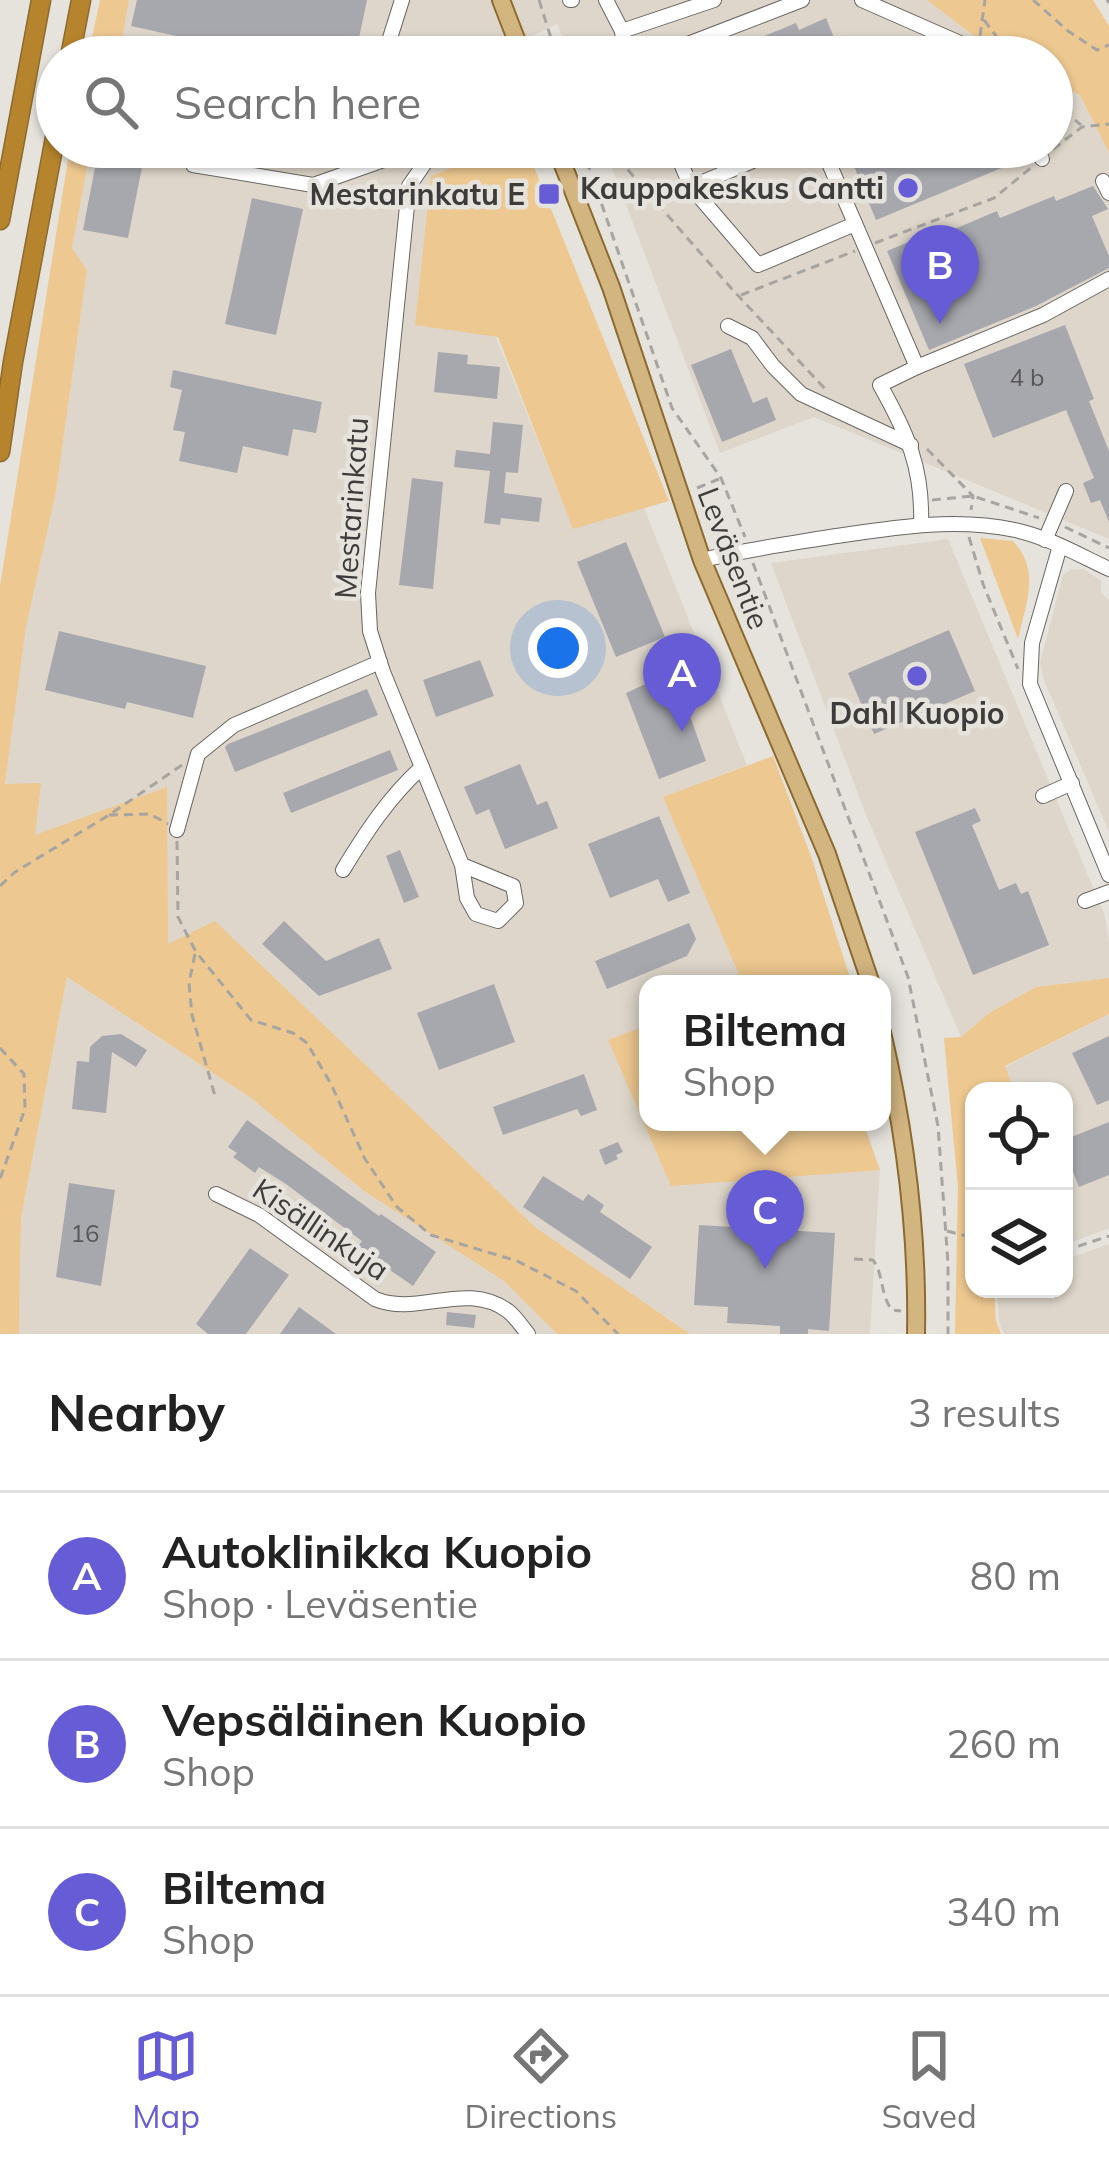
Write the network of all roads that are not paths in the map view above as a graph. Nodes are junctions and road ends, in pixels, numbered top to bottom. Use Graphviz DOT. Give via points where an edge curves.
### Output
graph roads {
  1 [pos="41,0"];
  2 [pos="81,0"];
  3 [pos="403,0"];
  4 [pos="502,0"];
  5 [pos="606,0"];
  6 [pos="714,0"];
  7 [pos="802,0"];
  8 [pos="862,0"];
  9 [pos="622,31"];
  10 [pos="74,36"];
  11 [pos="391,36"];
  12 [pos="515,36"];
  13 [pos="623,36"];
  14 [pos="709,36"];
  15 [pos="944,36"];
  16 [pos="49,168"];
  17 [pos="211,168"];
  18 [pos="361,168"];
  19 [pos="421,168"];
  20 [pos="564,168"];
  21 [pos="683,168"];
  22 [pos="736,168"];
  23 [pos="831,168"];
  24 [pos="691,187"];
  25 [pos="0,220"];
  26 [pos="855,224"];
  27 [pos="1109,279"];
  28 [pos="728,326"];
  29 [pos="917,367"];
  30 [pos="911,446"];
  31 [pos="0,452"];
  32 [pos="1066,491"];
  33 [pos="921,524"];
  34 [pos="1053,543"];
  35 [pos="702,560"];
  36 [pos="1109,569"];
  37 [pos="380,662"];
  38 [pos="422,767"];
  39 [pos="1072,783"];
  40 [pos="1043,796"];
  41 [pos="177,830"];
  42 [pos="462,865"];
  43 [pos="343,870"];
  44 [pos="1109,875"];
  45 [pos="1109,892"];
  46 [pos="1085,901"];
  47 [pos="868,975"];
  48 [pos="891,1072"];
  49 [pos="215,1194"];
  50 [pos="528,1334"];
  51 [pos="916,1334"];
  1 -- 25 [label="highway"];
  2 -- 10 [label="highway"];
  3 -- 11 [label="street"];
  4 -- 12 [label="main road"];
  5 -- 9 [label="street"];
  6 -- 9 [label="street"];
  7 -- 14 [label="street"];
  8 -- 15 [label="street"];
  9 -- 13 [label="street"];
  16 -- 31 [label="highway"];
  17 -- 18 [label="street" via="313,185"];
  19 -- 37 [label="street, Mestarinkatu" via="409,186 402,239 368,593"];
  20 -- 35 [label="main road, Leväsentie"];
  21 -- 24 [label="street"];
  22 -- 24 [label="street"];
  23 -- 26 [label="street"];
  24 -- 26 [label="street" via="758,265"];
  26 -- 29 [label="street"];
  27 -- 29 [label="street"];
  28 -- 30 [label="street" via="752,338 801,394"];
  29 -- 30 [label="street" via="880,385"];
  30 -- 33 [label="street"];
  32 -- 34 [label="street"];
  33 -- 34 [label="street" via="968,523"];
  33 -- 35 [label="street"];
  34 -- 36 [label="street"];
  34 -- 39 [label="street" via="1030,685"];
  35 -- 47 [label="main road, Leväsentie" via="827,854"];
  37 -- 38 [label="street, Mestarinkatu"];
  37 -- 41 [label="street" via="234,725 198,754"];
  38 -- 42 [label="street, Mestarinkatu"];
  38 -- 43 [label="street"];
  39 -- 40 [label="street"];
  39 -- 44 [label="street"];
  42 -- 42 [label="street, Mestarinkatu" via="476,914 498,921 516,903 513,886"];
  45 -- 46 [label="street"];
  48 -- 51 [label="main road" via="910,1190"];
  49 -- 50 [label="street, Kisällinkuja" via="259,1215 388,1305 482,1298 510,1312"];
}
